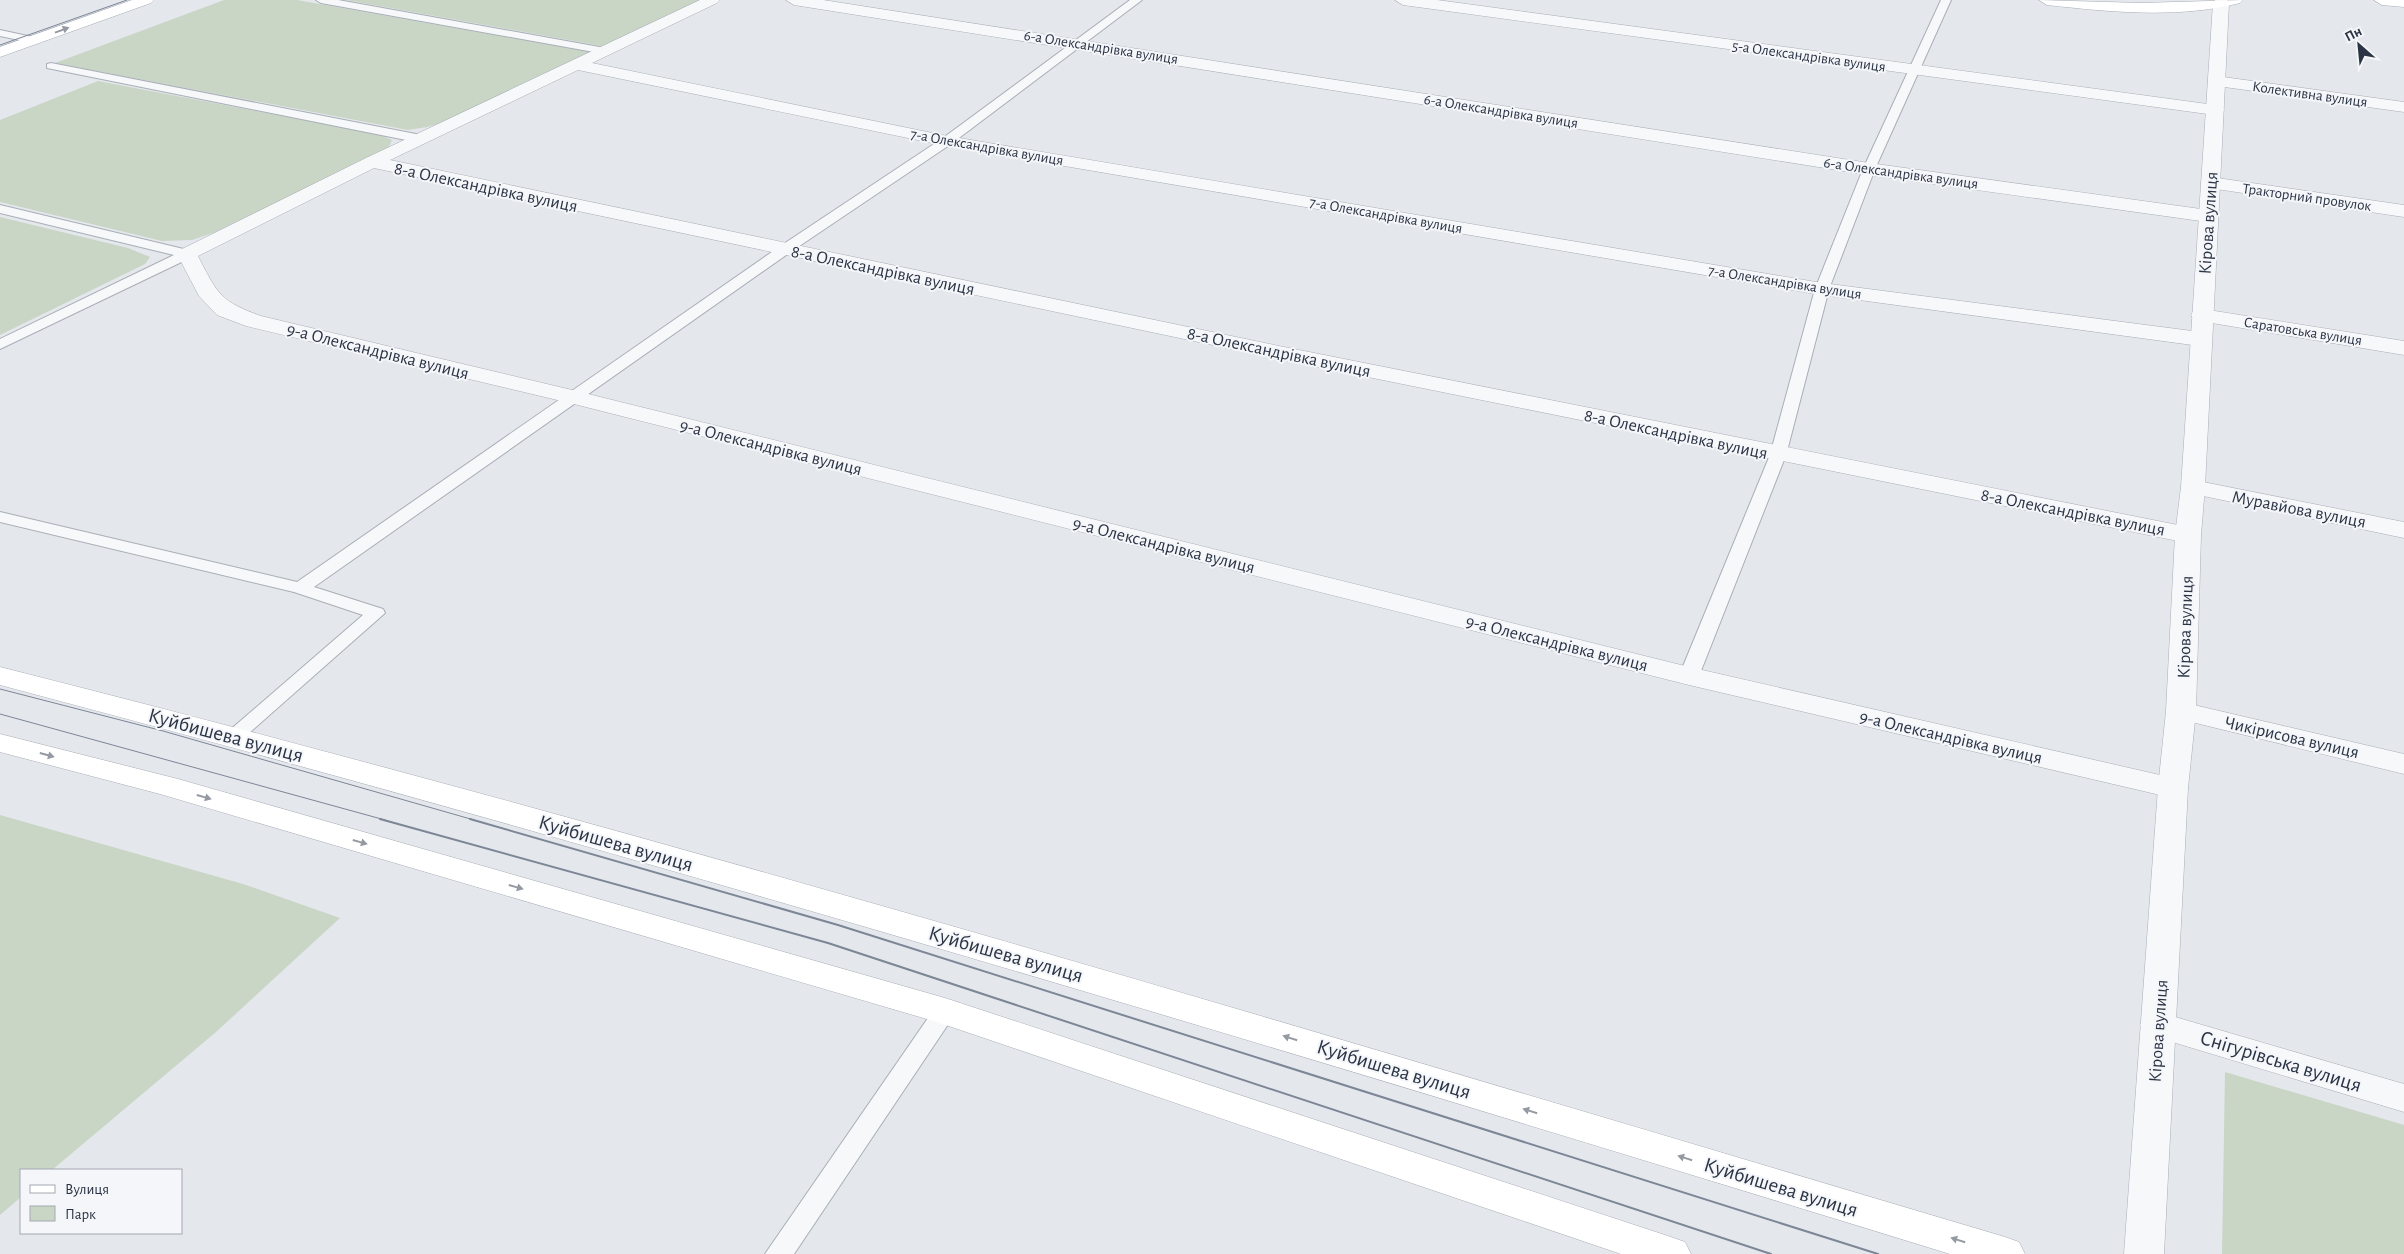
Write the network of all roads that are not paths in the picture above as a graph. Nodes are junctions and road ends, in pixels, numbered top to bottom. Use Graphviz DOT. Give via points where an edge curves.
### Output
graph roads {
  1 [pos="146,0"];
  2 [pos="321,0"];
  3 [pos="712,0"];
  4 [pos="794,0"];
  5 [pos="1137,0"];
  6 [pos="1403,0"];
  7 [pos="1946,0"];
  8 [pos="2047,0"];
  9 [pos="2382,0"];
  10 [pos="2226,1"];
  11 [pos="2404,2"];
  12 [pos="36,23"];
  13 [pos="1,34"];
  14 [pos="33,40"];
  15 [pos="1076,43"];
  16 [pos="605,51"];
  17 [pos="0,52"];
  18 [pos="576,65"];
  19 [pos="51,66"];
  20 [pos="1914,70"];
  21 [pos="2216,81"];
  22 [pos="2404,107"];
  23 [pos="2215,110"];
  24 [pos="421,139"];
  25 [pos="947,141"];
  26 [pos="372,162"];
  27 [pos="1869,170"];
  28 [pos="2210,183"];
  29 [pos="0,209"];
  30 [pos="2404,211"];
  31 [pos="2208,216"];
  32 [pos="784,250"];
  33 [pos="187,254"];
  34 [pos="1822,290"];
  35 [pos="2201,327"];
  36 [pos="0,345"];
  37 [pos="2404,348"];
  38 [pos="572,398"];
  39 [pos="1778,455"];
  40 [pos="2193,487"];
  41 [pos="0,517"];
  42 [pos="2404,530"];
  43 [pos="2188,535"];
  44 [pos="300,588"];
  45 [pos="0,676"];
  46 [pos="1689,676"];
  47 [pos="2181,711"];
  48 [pos="233,736"];
  49 [pos="0,743"];
  50 [pos="2404,764"];
  51 [pos="2173,788"];
  52 [pos="945,1011"];
  53 [pos="2158,1025"];
  54 [pos="2404,1098"];
  55 [pos="779,1254"];
  56 [pos="1671,1254"];
  57 [pos="2005,1254"];
  58 [pos="2144,1254"];
  14 -- 1 [label="main road, one-way"];
  2 -- 16 [label="lane"];
  3 -- 16 [label="street"];
  4 -- 15 [label="street, 6-а Олександрівка вулиця"];
  5 -- 15 [label="lane"];
  6 -- 20 [label="street, 5-а Олександрівка вулиця"];
  7 -- 20 [label="lane"];
  8 -- 10 [label="main road" via="2143,10"];
  9 -- 11 [label="main road"];
  10 -- 21 [label="street, Кірова вулиця"];
  12 -- 13 [label="main road"];
  13 -- 14 [label="lane"];
  14 -- 17 [label="main road"];
  15 -- 25 [label="lane"];
  15 -- 27 [label="street, 6-а Олександрівка вулиця"];
  16 -- 18 [label="street"];
  18 -- 24 [label="street"];
  18 -- 25 [label="street, 7-а Олександрівка вулиця"];
  19 -- 24 [label="lane"];
  20 -- 23 [label="street, 5-а Олександрівка вулиця"];
  20 -- 27 [label="lane"];
  21 -- 22 [label="street, Колективна вулиця"];
  21 -- 23 [label="street, Кірова вулиця"];
  23 -- 28 [label="street, Кірова вулиця"];
  24 -- 26 [label="street"];
  25 -- 32 [label="lane"];
  25 -- 34 [label="street, 7-а Олександрівка вулиця"];
  26 -- 32 [label="street, 8-а Олександрівка вулиця"];
  26 -- 33 [label="street"];
  27 -- 31 [label="street, 6-а Олександрівка вулиця"];
  27 -- 34 [label="lane"];
  28 -- 30 [label="street, Тракторний провулок"];
  28 -- 31 [label="street, Кірова вулиця"];
  29 -- 33 [label="lane"];
  31 -- 35 [label="street, Кірова вулиця"];
  32 -- 38 [label="lane"];
  32 -- 39 [label="street, 8-а Олександрівка вулиця"];
  33 -- 36 [label="lane"];
  33 -- 38 [label="street, 9-а Олександрівка вулиця" via="206,292 225,310 254,321"];
  34 -- 35 [label="street, 7-а Олександрівка вулиця"];
  34 -- 39 [label="lane"];
  35 -- 37 [label="street, Саратовська вулиця"];
  35 -- 40 [label="street, Кірова вулиця"];
  38 -- 44 [label="lane"];
  38 -- 46 [label="street, 9-а Олександрівка вулиця"];
  39 -- 43 [label="street, 8-а Олександрівка вулиця"];
  39 -- 46 [label="lane"];
  40 -- 42 [label="street, Муравйова вулиця"];
  40 -- 43 [label="street, Кірова вулиця"];
  41 -- 44 [label="lane"];
  43 -- 47 [label="street, Кірова вулиця"];
  44 -- 48 [label="lane" via="376,612"];
  45 -- 48 [label="main road, Куйбишева вулиця"];
  46 -- 51 [label="street, 9-а Олександрівка вулиця"];
  47 -- 50 [label="street, Чикірисова вулиця"];
  47 -- 51 [label="street, Кірова вулиця"];
  57 -- 48 [label="main road, Куйбишева вулиця, one-way" via="1036,961"];
  49 -- 52 [label="main road, one-way" via="167,786"];
  51 -- 53 [label="street, Кірова вулиця"];
  52 -- 55 [label="lane"];
  52 -- 56 [label="main road"];
  53 -- 54 [label="street, Снігурівська вулиця"];
  53 -- 58 [label="street, Кірова вулиця"];
}
